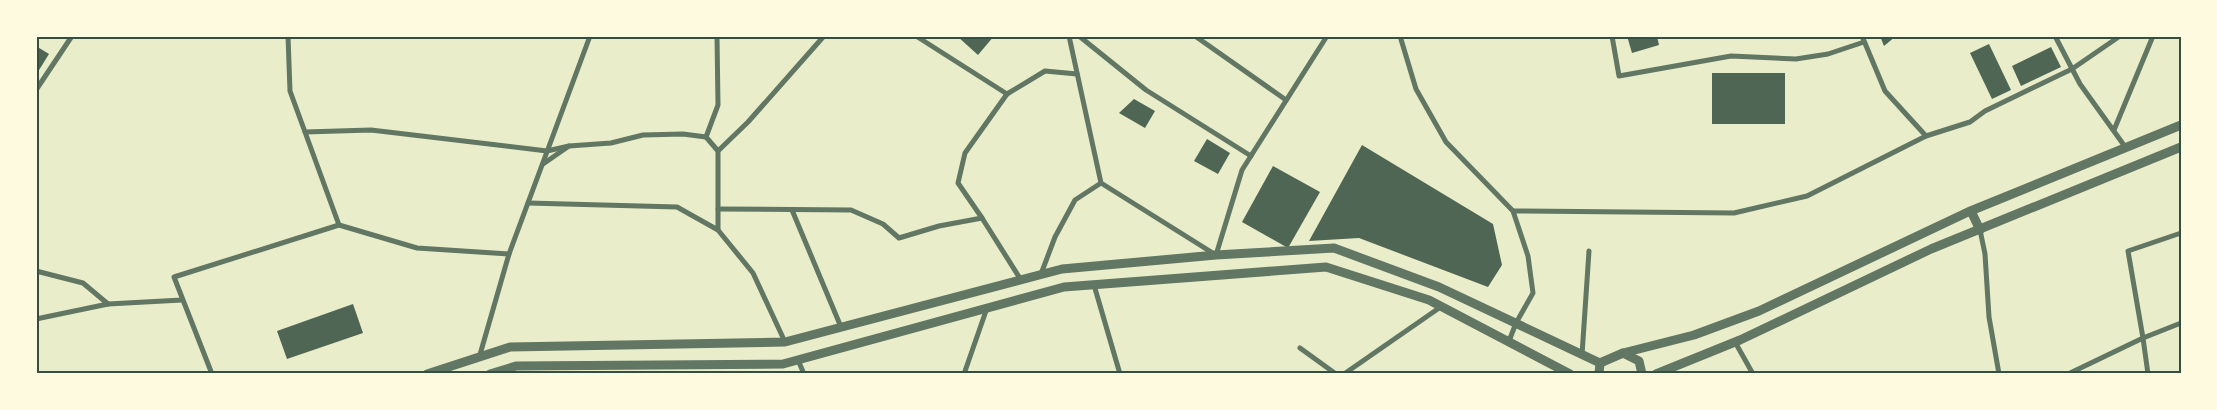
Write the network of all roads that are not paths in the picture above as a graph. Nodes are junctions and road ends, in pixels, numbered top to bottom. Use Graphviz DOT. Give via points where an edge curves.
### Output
graph roads {
  1 [pos="72,36"];
  2 [pos="288,36"];
  3 [pos="590,36"];
  4 [pos="717,36"];
  5 [pos="824,36"];
  6 [pos="916,36"];
  7 [pos="1069,36"];
  8 [pos="1079,36"];
  9 [pos="1195,36"];
  10 [pos="1326,36"];
  11 [pos="1400,36"];
  12 [pos="1612,36"];
  13 [pos="2055,36"];
  14 [pos="2120,36"];
  15 [pos="2153,36"];
  16 [pos="1863,39"];
  17 [pos="2072,69"];
  18 [pos="1077,74"];
  19 [pos="36,90"];
  20 [pos="1007,94"];
  21 [pos="1286,100"];
  22 [pos="2181,125"];
  23 [pos="2114,130"];
  24 [pos="305,132"];
  25 [pos="1926,136"];
  26 [pos="706,137"];
  27 [pos="569,146"];
  28 [pos="2126,148"];
  29 [pos="2181,148"];
  30 [pos="547,151"];
  31 [pos="718,151"];
  32 [pos="1251,156"];
  33 [pos="542,165"];
  34 [pos="1102,183"];
  35 [pos="528,203"];
  36 [pos="718,209"];
  37 [pos="792,210"];
  38 [pos="1513,211"];
  39 [pos="1972,211"];
  40 [pos="982,218"];
  41 [pos="339,225"];
  42 [pos="718,230"];
  43 [pos="1980,230"];
  44 [pos="2181,233"];
  45 [pos="1589,251"];
  46 [pos="509,254"];
  47 [pos="1216,255"];
  48 [pos="36,271"];
  49 [pos="1041,274"];
  50 [pos="1021,280"];
  51 [pos="1094,285"];
  52 [pos="182,300"];
  53 [pos="108,304"];
  54 [pos="1442,306"];
  55 [pos="987,308"];
  56 [pos="36,319"];
  57 [pos="1516,323"];
  58 [pos="2181,323"];
  59 [pos="841,327"];
  60 [pos="2143,338"];
  61 [pos="1509,341"];
  62 [pos="785,342"];
  63 [pos="1735,342"];
  64 [pos="1300,348"];
  65 [pos="1623,353"];
  66 [pos="1582,355"];
  67 [pos="479,358"];
  68 [pos="798,360"];
  69 [pos="1600,363"];
  70 [pos="597,365"];
  71 [pos="572,370"];
  72 [pos="212,374"];
  73 [pos="427,374"];
  74 [pos="490,374"];
  75 [pos="602,374"];
  76 [pos="804,374"];
  77 [pos="964,374"];
  78 [pos="1120,374"];
  79 [pos="1336,374"];
  80 [pos="1344,374"];
  81 [pos="1570,374"];
  82 [pos="1599,374"];
  83 [pos="1642,374"];
  84 [pos="1656,374"];
  85 [pos="1753,374"];
  86 [pos="1999,374"];
  87 [pos="2068,374"];
  88 [pos="2148,374"];
  1 -- 19 [label="street"];
  2 -- 24 [label="street" via="290,91"];
  3 -- 30 [label="street"];
  4 -- 26 [label="street" via="718,106"];
  5 -- 31 [label="street"];
  6 -- 20 [label="street"];
  7 -- 18 [label="street"];
  8 -- 32 [label="street" via="1146,90"];
  9 -- 21 [label="street"];
  10 -- 21 [label="street"];
  11 -- 38 [label="street" via="1416,89 1446,142"];
  12 -- 16 [label="street" via="1619,76 1731,56 1796,59 1828,54"];
  13 -- 17 [label="street"];
  14 -- 17 [label="street"];
  15 -- 23 [label="street"];
  16 -- 25 [label="street" via="1885,91"];
  17 -- 23 [label="street"];
  17 -- 25 [label="street" via="1985,111 1970,122"];
  18 -- 20 [label="street" via="1045,71"];
  18 -- 34 [label="street"];
  20 -- 40 [label="street" via="965,153 958,183"];
  21 -- 32 [label="street"];
  22 -- 28 [label="street"];
  23 -- 28 [label="street"];
  24 -- 30 [label="street" via="371,130"];
  24 -- 41 [label="street"];
  25 -- 38 [label="street" via="1808,196 1734,214"];
  26 -- 27 [label="street" via="643,135 611,143"];
  26 -- 31 [label="street"];
  27 -- 30 [label="street"];
  27 -- 33 [label="street"];
  28 -- 39 [label="street"];
  29 -- 43 [label="street"];
  30 -- 33 [label="street"];
  31 -- 36 [label="street"];
  32 -- 47 [label="street" via="1242,170"];
  33 -- 35 [label="street"];
  34 -- 47 [label="street"];
  34 -- 49 [label="street" via="1075,200 1055,237"];
  35 -- 42 [label="street" via="677,207"];
  35 -- 46 [label="street"];
  36 -- 37 [label="street"];
  36 -- 42 [label="street"];
  37 -- 40 [label="street" via="851,210 882,224 898,238"];
  37 -- 59 [label="street"];
  38 -- 57 [label="street" via="1528,256 1533,293"];
  39 -- 43 [label="street"];
  39 -- 65 [label="street" via="1759,311 1694,335"];
  40 -- 50 [label="street"];
  41 -- 46 [label="street" via="417,248"];
  41 -- 52 [label="street" via="174,277"];
  42 -- 62 [label="street" via="753,273"];
  43 -- 63 [label="street" via="1931,249"];
  43 -- 86 [label="street"];
  44 -- 60 [label="street" via="2128,251"];
  45 -- 66 [label="street"];
  46 -- 67 [label="street"];
  47 -- 49 [label="street" via="1062,269"];
  47 -- 57 [label="street" via="1334,248 1439,287"];
  48 -- 53 [label="street" via="83,283"];
  49 -- 50 [label="street"];
  50 -- 59 [label="street"];
  51 -- 54 [label="street" via="1326,267"];
  51 -- 55 [label="street" via="1064,288"];
  51 -- 78 [label="street"];
  52 -- 53 [label="street"];
  52 -- 72 [label="street"];
  53 -- 56 [label="street"];
  54 -- 61 [label="street"];
  54 -- 80 [label="street"];
  55 -- 68 [label="street"];
  55 -- 77 [label="street"];
  57 -- 61 [label="street"];
  57 -- 66 [label="street"];
  58 -- 60 [label="street"];
  59 -- 62 [label="street"];
  60 -- 87 [label="street"];
  60 -- 88 [label="street"];
  61 -- 81 [label="street"];
  62 -- 67 [label="street" via="510,347"];
  63 -- 84 [label="street"];
  63 -- 85 [label="street"];
  64 -- 79 [label="street"];
  65 -- 69 [label="street"];
  65 -- 83 [label="street" via="1639,361"];
  66 -- 69 [label="street"];
  67 -- 73 [label="street"];
  68 -- 70 [label="street" via="783,364"];
  68 -- 76 [label="street"];
  69 -- 82 [label="street"];
  70 -- 71 [label="street"];
  70 -- 75 [label="street"];
  71 -- 74 [label="street" via="516,366"];
}
